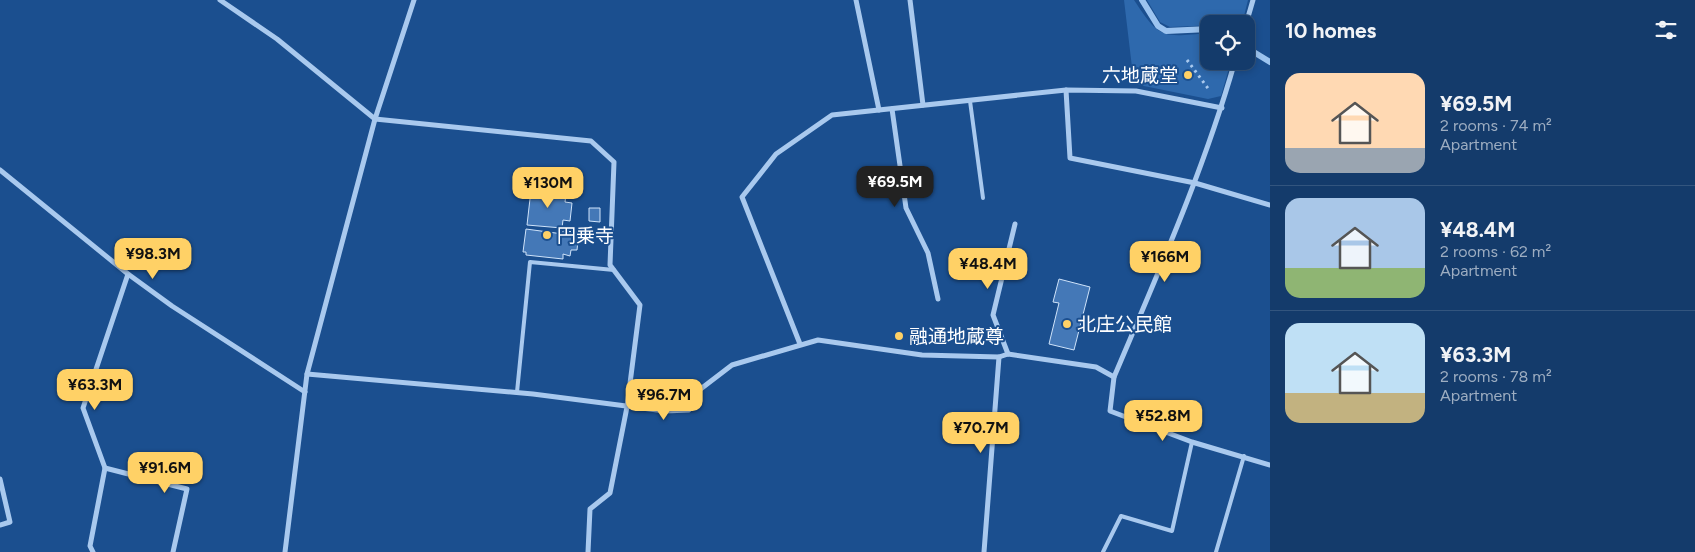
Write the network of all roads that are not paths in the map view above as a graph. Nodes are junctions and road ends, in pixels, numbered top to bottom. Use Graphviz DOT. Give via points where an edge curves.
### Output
graph roads {
  1 [pos="220,0"];
  2 [pos="414,0"];
  3 [pos="856,0"];
  4 [pos="910,0"];
  5 [pos="1253,0"];
  6 [pos="1249,15"];
  7 [pos="1233,70"];
  8 [pos="1066,90"];
  9 [pos="970,101"];
  10 [pos="923,105"];
  11 [pos="1222,108"];
  12 [pos="892,109"];
  13 [pos="879,110"];
  14 [pos="375,120"];
  15 [pos="0,170"];
  16 [pos="1195,183"];
  17 [pos="983,198"];
  18 [pos="1270,206"];
  19 [pos="1015,224"];
  20 [pos="614,270"];
  21 [pos="128,274"];
  22 [pos="938,299"];
  23 [pos="800,344"];
  24 [pos="1008,354"];
  25 [pos="999,357"];
  26 [pos="308,374"];
  27 [pos="1114,377"];
  28 [pos="305,392"];
  29 [pos="517,392"];
  30 [pos="627,407"];
  31 [pos="1192,442"];
  32 [pos="1244,456"];
  33 [pos="1270,465"];
  34 [pos="105,468"];
  35 [pos="0,479"];
  36 [pos="0,524"];
  37 [pos="93,552"];
  38 [pos="173,552"];
  39 [pos="285,552"];
  40 [pos="588,552"];
  41 [pos="984,552"];
  42 [pos="1103,552"];
  43 [pos="1216,552"];
  1 -- 14 [label="street" via="277,39"];
  2 -- 14 [label="street"];
  3 -- 13 [label="street"];
  4 -- 10 [label="street"];
  5 -- 6 [label="street"];
  7 -- 11 [label="street"];
  8 -- 9 [label="street"];
  8 -- 11 [label="street" via="1136,91"];
  8 -- 16 [label="street" via="1070,158"];
  9 -- 10 [label="street"];
  9 -- 17 [label="lane"];
  10 -- 12 [label="street"];
  11 -- 16 [label="street"];
  12 -- 13 [label="street"];
  12 -- 22 [label="street" via="906,208 928,252"];
  13 -- 23 [label="street" via="832,115 776,154 742,196"];
  14 -- 20 [label="street" via="592,141 614,162 610,265"];
  14 -- 26 [label="street"];
  15 -- 21 [label="street"];
  16 -- 18 [label="street"];
  16 -- 27 [label="street"];
  19 -- 24 [label="street" via="992,315"];
  20 -- 29 [label="lane" via="530,262"];
  20 -- 30 [label="street" via="640,304"];
  21 -- 28 [label="street"];
  21 -- 34 [label="street" via="83,408"];
  23 -- 25 [label="street" via="818,340 922,355"];
  23 -- 30 [label="street" via="732,365 698,391 689,410"];
  24 -- 25 [label="street"];
  24 -- 27 [label="street" via="1096,367"];
  25 -- 41 [label="street"];
  26 -- 28 [label="street"];
  26 -- 29 [label="street"];
  27 -- 31 [label="street" via="1110,411"];
  28 -- 39 [label="street"];
  29 -- 30 [label="street"];
  30 -- 40 [label="street" via="610,493 590,509"];
  31 -- 32 [label="street"];
  31 -- 42 [label="lane" via="1172,531 1121,516"];
  32 -- 33 [label="street"];
  32 -- 43 [label="lane"];
  34 -- 37 [label="street" via="90,546"];
  34 -- 38 [label="street" via="187,489"];
  35 -- 36 [label="street" via="10,522"];
}
